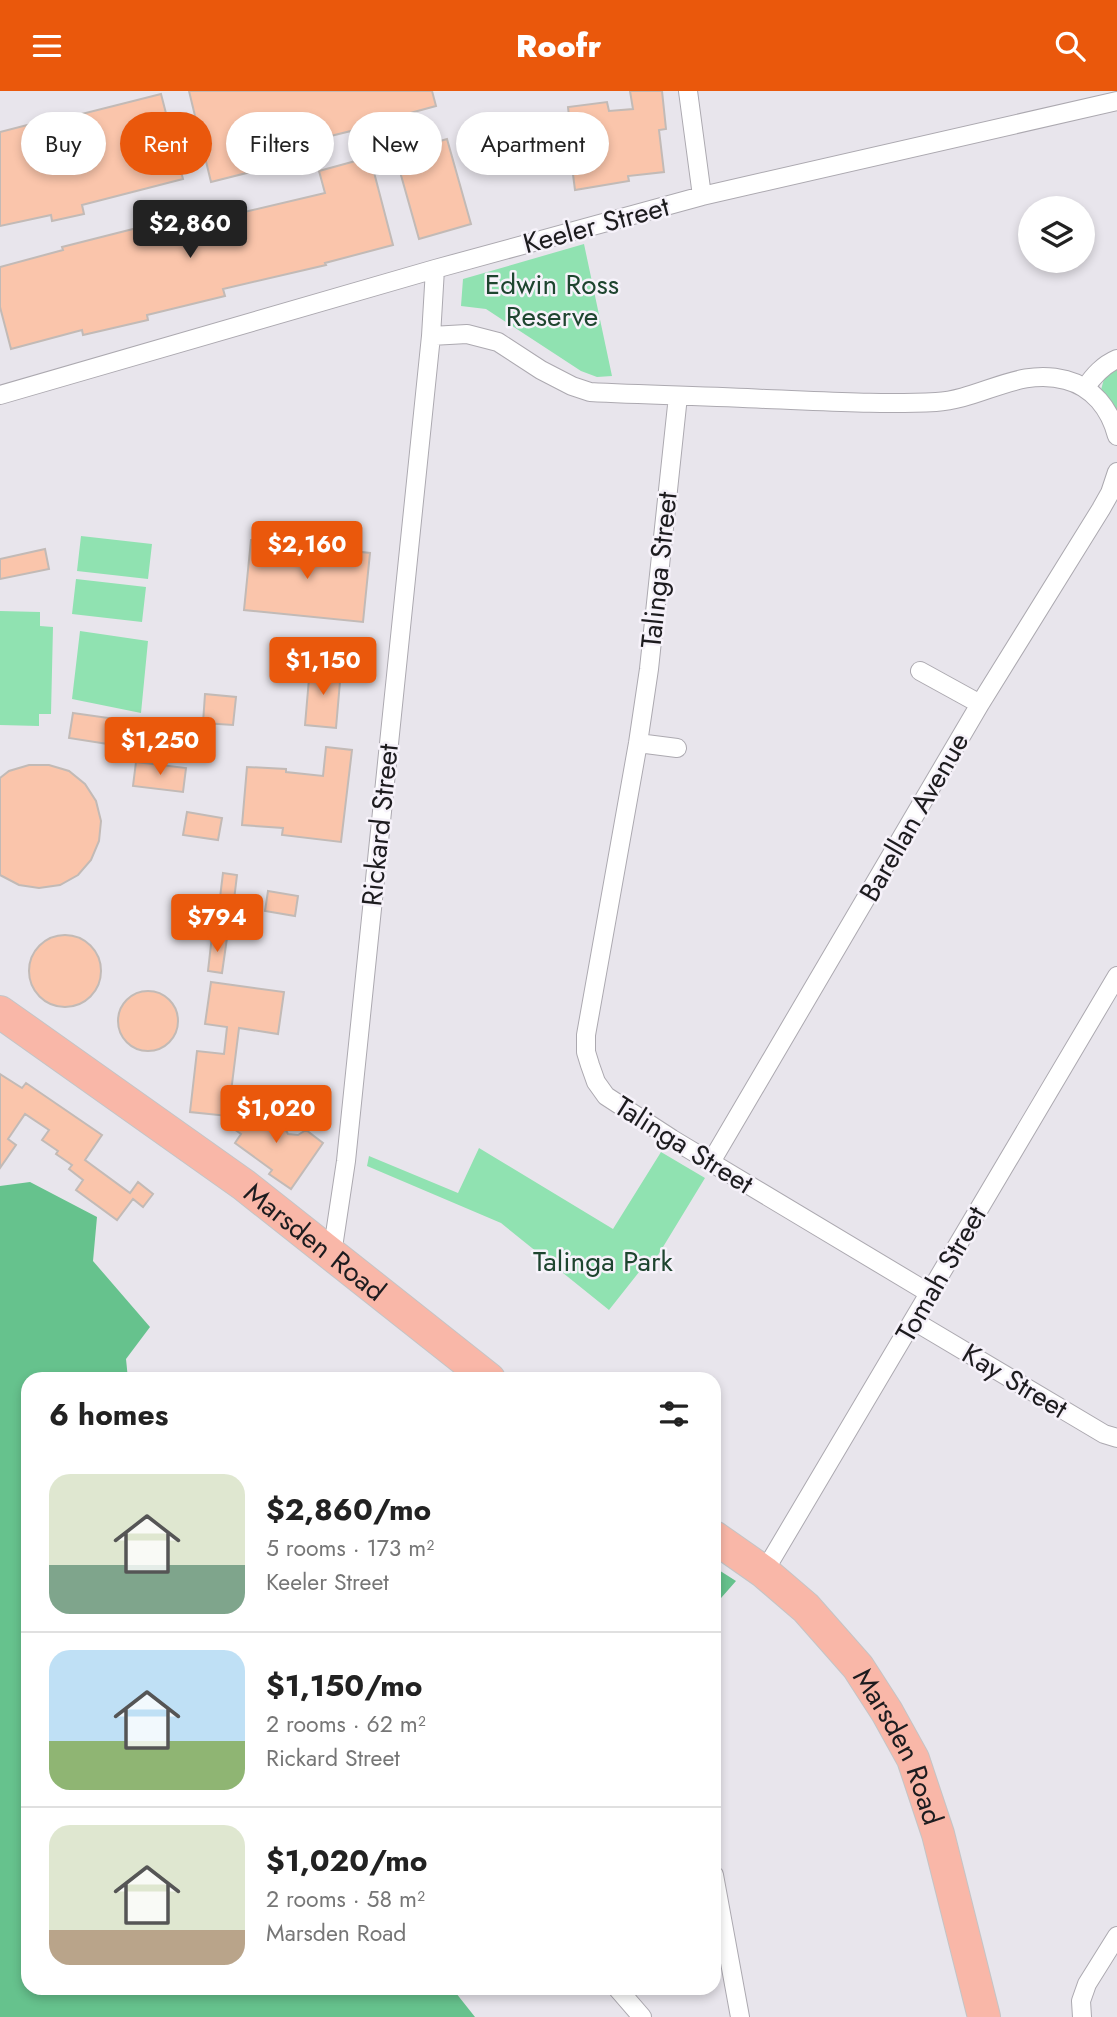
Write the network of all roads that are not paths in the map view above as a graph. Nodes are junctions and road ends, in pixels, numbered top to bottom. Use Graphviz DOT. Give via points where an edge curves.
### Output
graph roads {
  1 [pos="688,91"];
  2 [pos="1117,101"];
  3 [pos="702,196"];
  4 [pos="435,269"];
  5 [pos="431,336"];
  6 [pos="1117,359"];
  7 [pos="1085,387"];
  8 [pos="0,395"];
  9 [pos="678,396"];
  10 [pos="1117,434"];
  11 [pos="1117,472"];
  12 [pos="920,671"];
  13 [pos="980,704"];
  14 [pos="639,743"];
  15 [pos="677,748"];
  16 [pos="1117,975"];
  17 [pos="0,1012"];
  18 [pos="711,1162"];
  19 [pos="332,1254"];
  20 [pos="929,1293"];
  21 [pos="914,1321"];
  22 [pos="480,1372"];
  23 [pos="1117,1439"];
  24 [pos="721,1542"];
  25 [pos="764,1572"];
  26 [pos="721,1913"];
  27 [pos="1117,1935"];
  28 [pos="623,1995"];
  29 [pos="642,2017"];
  30 [pos="740,2017"];
  31 [pos="984,2017"];
  32 [pos="1082,2017"];
  1 -- 3 [label="street"];
  2 -- 3 [label="street, Keeler Street"];
  3 -- 4 [label="street, Keeler Street"];
  4 -- 5 [label="street, Rickard Street"];
  4 -- 8 [label="street, Keeler Street"];
  5 -- 9 [label="street" via="467,334 498,342 541,370 590,392"];
  5 -- 19 [label="street, Rickard Street" via="346,1161"];
  6 -- 7 [label="street" via="1107,363"];
  7 -- 9 [label="street" via="1047,376 1028,376 940,402"];
  7 -- 10 [label="street" via="1104,406"];
  9 -- 14 [label="street, Talinga Street"];
  11 -- 13 [label="street, Barellan Avenue" via="1101,509"];
  12 -- 13 [label="street"];
  13 -- 18 [label="street, Barellan Avenue"];
  14 -- 15 [label="street"];
  14 -- 18 [label="street, Talinga Street" via="589,1011 586,1052 596,1082 607,1096"];
  16 -- 20 [label="street, Tomah Street"];
  17 -- 19 [label="highway, Marsden Road" via="219,1166"];
  18 -- 20 [label="street, Talinga Street"];
  19 -- 22 [label="highway, Marsden Road"];
  20 -- 21 [label="street, Tomah Street"];
  21 -- 23 [label="street, Kay Street"];
  21 -- 25 [label="street, Tomah Street"];
  24 -- 25 [label="highway, Marsden Road"];
  25 -- 31 [label="highway, Marsden Road" via="806,1608 858,1667 913,1759 938,1835"];
  26 -- 30 [label="street"];
  27 -- 32 [label="street" via="1087,1984"];
  28 -- 29 [label="street"];
}
